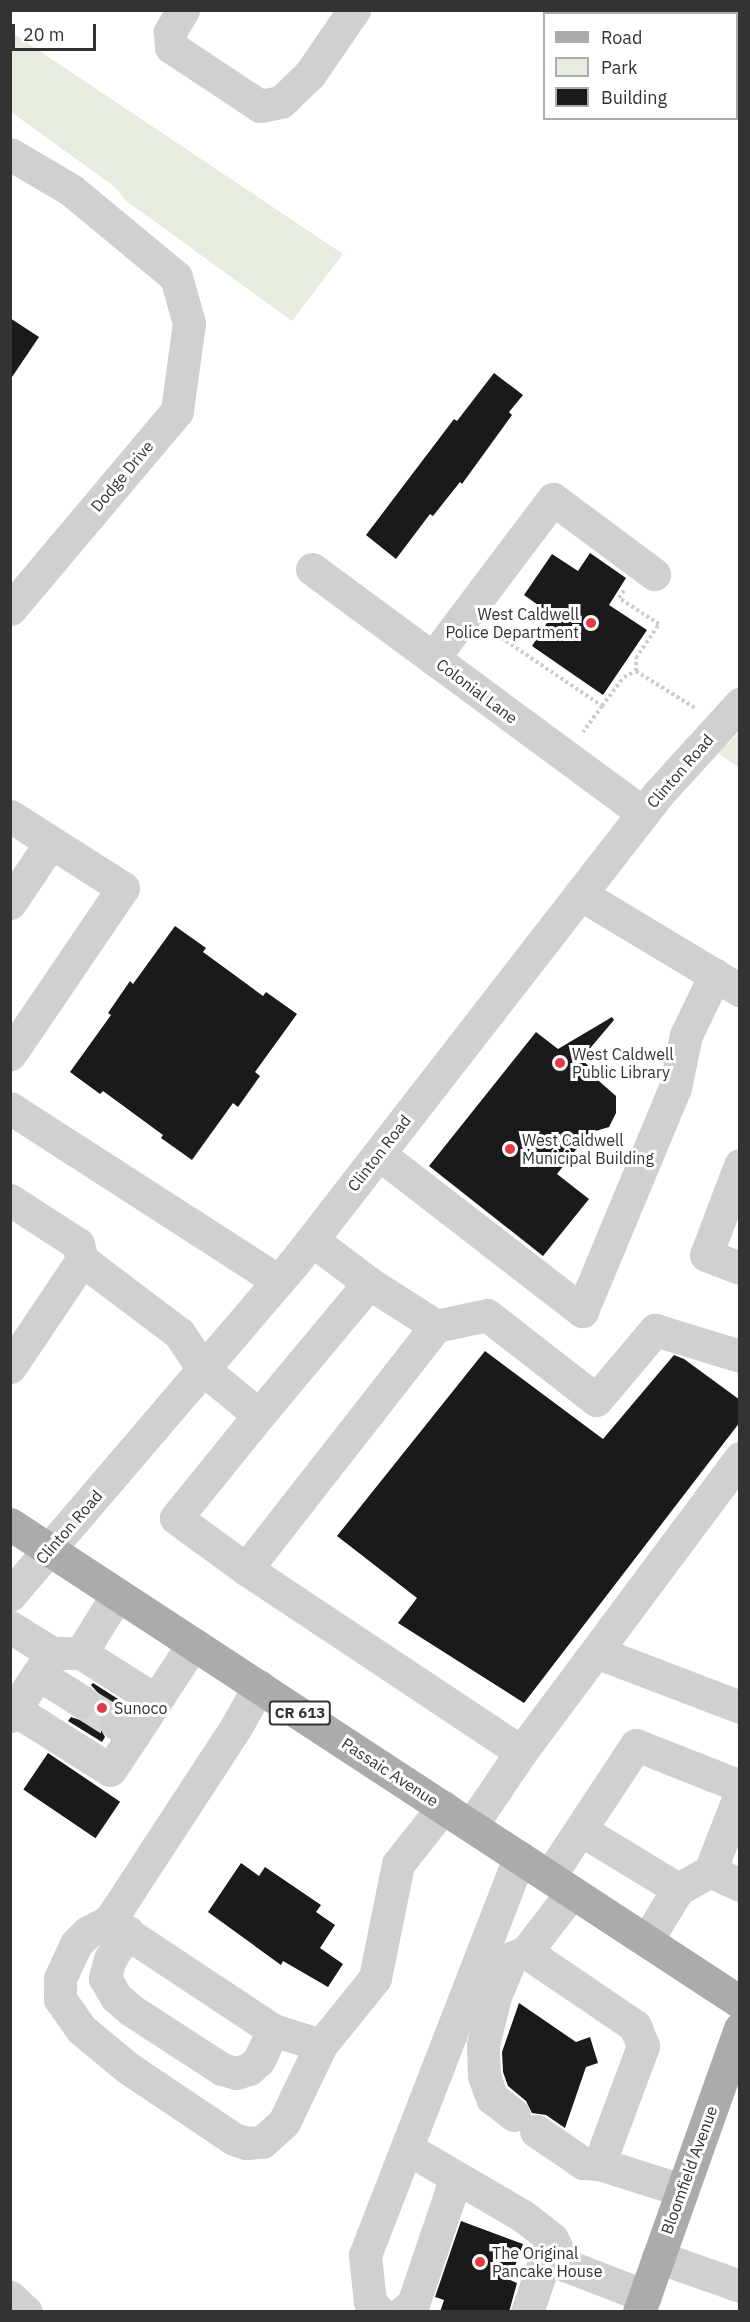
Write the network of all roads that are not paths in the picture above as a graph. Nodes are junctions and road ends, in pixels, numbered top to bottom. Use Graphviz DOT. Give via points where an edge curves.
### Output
graph roads {
  1 [pos="183,10"];
  2 [pos="354,10"];
  3 [pos="10,154"];
  4 [pos="312,569"];
  5 [pos="648,570"];
  6 [pos="10,609"];
  7 [pos="433,658"];
  8 [pos="730,714"];
  9 [pos="643,813"];
  10 [pos="10,816"];
  11 [pos="51,842"];
  12 [pos="580,894"];
  13 [pos="10,903"];
  14 [pos="727,982"];
  15 [pos="10,1054"];
  16 [pos="10,1108"];
  17 [pos="379,1154"];
  18 [pos="740,1165"];
  19 [pos="10,1200"];
  20 [pos="312,1240"];
  21 [pos="82,1260"];
  22 [pos="740,1268"];
  23 [pos="278,1281"];
  24 [pos="369,1282"];
  25 [pos="436,1326"];
  26 [pos="740,1356"];
  27 [pos="10,1367"];
  28 [pos="204,1369"];
  29 [pos="259,1415"];
  30 [pos="740,1458"];
  31 [pos="10,1524"];
  32 [pos="50,1550"];
  33 [pos="246,1569"];
  34 [pos="10,1595"];
  35 [pos="117,1595"];
  36 [pos="10,1627"];
  37 [pos="193,1644"];
  38 [pos="596,1652"];
  39 [pos="57,1660"];
  40 [pos="259,1686"];
  41 [pos="155,1700"];
  42 [pos="81,1701"];
  43 [pos="740,1707"];
  44 [pos="13,1713"];
  45 [pos="521,1752"];
  46 [pos="740,1786"];
  47 [pos="740,1794"];
  48 [pos="443,1807"];
  49 [pos="471,1826"];
  50 [pos="580,1830"];
  51 [pos="519,1857"];
  52 [pos="710,1871"];
  53 [pos="561,1884"];
  54 [pos="740,1885"];
  55 [pos="678,1889"];
  56 [pos="118,1927"];
  57 [pos="647,1940"];
  58 [pos="526,1952"];
  59 [pos="740,2002"];
  60 [pos="740,2028"];
  61 [pos="273,2030"];
  62 [pos="321,2045"];
  63 [pos="408,2149"];
  64 [pos="599,2164"];
  65 [pos="456,2177"];
  66 [pos="682,2190"];
  67 [pos="552,2239"];
  68 [pos="658,2258"];
  69 [pos="740,2286"];
  70 [pos="10,2297"];
  71 [pos="642,2304"];
  72 [pos="26,2312"];
  73 [pos="379,2312"];
  74 [pos="403,2312"];
  75 [pos="526,2312"];
  1 -- 2 [label="street" via="170,32 171,47 260,106 281,102 310,74"];
  3 -- 6 [label="street, Dodge Drive" via="71,190 176,277 189,323 177,411"];
  4 -- 7 [label="street, Colonial Lane"];
  5 -- 7 [label="street" via="553,499"];
  7 -- 9 [label="street, Colonial Lane"];
  8 -- 9 [label="street, Clinton Road"];
  9 -- 12 [label="street, Clinton Road"];
  10 -- 11 [label="street"];
  11 -- 13 [label="street"];
  11 -- 15 [label="street" via="123,888"];
  12 -- 14 [label="street"];
  12 -- 17 [label="street, Clinton Road"];
  14 -- 17 [label="street" via="686,1035 675,1088 582,1311"];
  16 -- 23 [label="street"];
  17 -- 20 [label="street, Clinton Road"];
  18 -- 22 [label="street" via="706,1255"];
  19 -- 21 [label="street" via="78,1244"];
  20 -- 23 [label="street, Clinton Road"];
  20 -- 24 [label="street"];
  21 -- 27 [label="street"];
  21 -- 28 [label="street" via="179,1333"];
  23 -- 28 [label="street, Clinton Road"];
  24 -- 25 [label="street"];
  24 -- 29 [label="street"];
  25 -- 26 [label="street" via="487,1315 596,1400 655,1330"];
  25 -- 33 [label="street"];
  28 -- 29 [label="street"];
  28 -- 32 [label="street, Clinton Road"];
  29 -- 33 [label="street" via="176,1518"];
  30 -- 38 [label="street"];
  31 -- 32 [label="main road, Passaic Avenue / CR 613"];
  32 -- 34 [label="street, Clinton Road"];
  32 -- 35 [label="main road, Passaic Avenue / CR 613"];
  33 -- 45 [label="street"];
  35 -- 37 [label="main road, Passaic Avenue / CR 613"];
  35 -- 39 [label="street"];
  36 -- 39 [label="street"];
  37 -- 40 [label="main road, Passaic Avenue / CR 613"];
  37 -- 41 [label="street"];
  38 -- 43 [label="street"];
  38 -- 45 [label="street"];
  39 -- 41 [label="street"];
  39 -- 42 [label="street"];
  39 -- 44 [label="street"];
  40 -- 48 [label="main road, Passaic Avenue / CR 613"];
  40 -- 56 [label="street"];
  41 -- 44 [label="street" via="124,1728 110,1770"];
  45 -- 49 [label="street"];
  46 -- 50 [label="street" via="636,1745"];
  47 -- 52 [label="street"];
  48 -- 49 [label="main road, Passaic Avenue / CR 613"];
  48 -- 62 [label="street" via="398,1864 375,1978"];
  49 -- 51 [label="main road, Passaic Avenue / CR 613"];
  50 -- 53 [label="street"];
  50 -- 55 [label="street"];
  51 -- 53 [label="main road, Passaic Avenue / CR 613"];
  51 -- 63 [label="street"];
  52 -- 54 [label="street"];
  52 -- 55 [label="street"];
  53 -- 57 [label="main road, Passaic Avenue / CR 613"];
  53 -- 58 [label="street"];
  55 -- 57 [label="street"];
  56 -- 61 [label="street"];
  56 -- 61 [label="street" via="105,1978 116,1997 131,2010 222,2069 236,2073 259,2060"];
  56 -- 62 [label="street" via="88,1932 76,1944 60,1979 60,2000 98,2045 234,2139 262,2142 272,2135 284,2122"];
  57 -- 59 [label="main road, Passaic Avenue / CR 613"];
  58 -- 64 [label="street" via="635,2026 643,2046"];
  58 -- 64 [label="street" via="511,1958 495,1996 483,2045 484,2076 492,2098 583,2163"];
  60 -- 66 [label="main road, Bloomfield Avenue"];
  61 -- 62 [label="street"];
  63 -- 65 [label="street"];
  63 -- 73 [label="street" via="365,2254 370,2302"];
  64 -- 66 [label="street"];
  65 -- 67 [label="street" via="523,2216"];
  65 -- 74 [label="street" via="413,2304"];
  66 -- 68 [label="main road, Bloomfield Avenue"];
  67 -- 71 [label="street" via="565,2265"];
  67 -- 75 [label="street"];
  68 -- 69 [label="street"];
  68 -- 71 [label="main road, Bloomfield Avenue"];
  70 -- 72 [label="street"];
}
